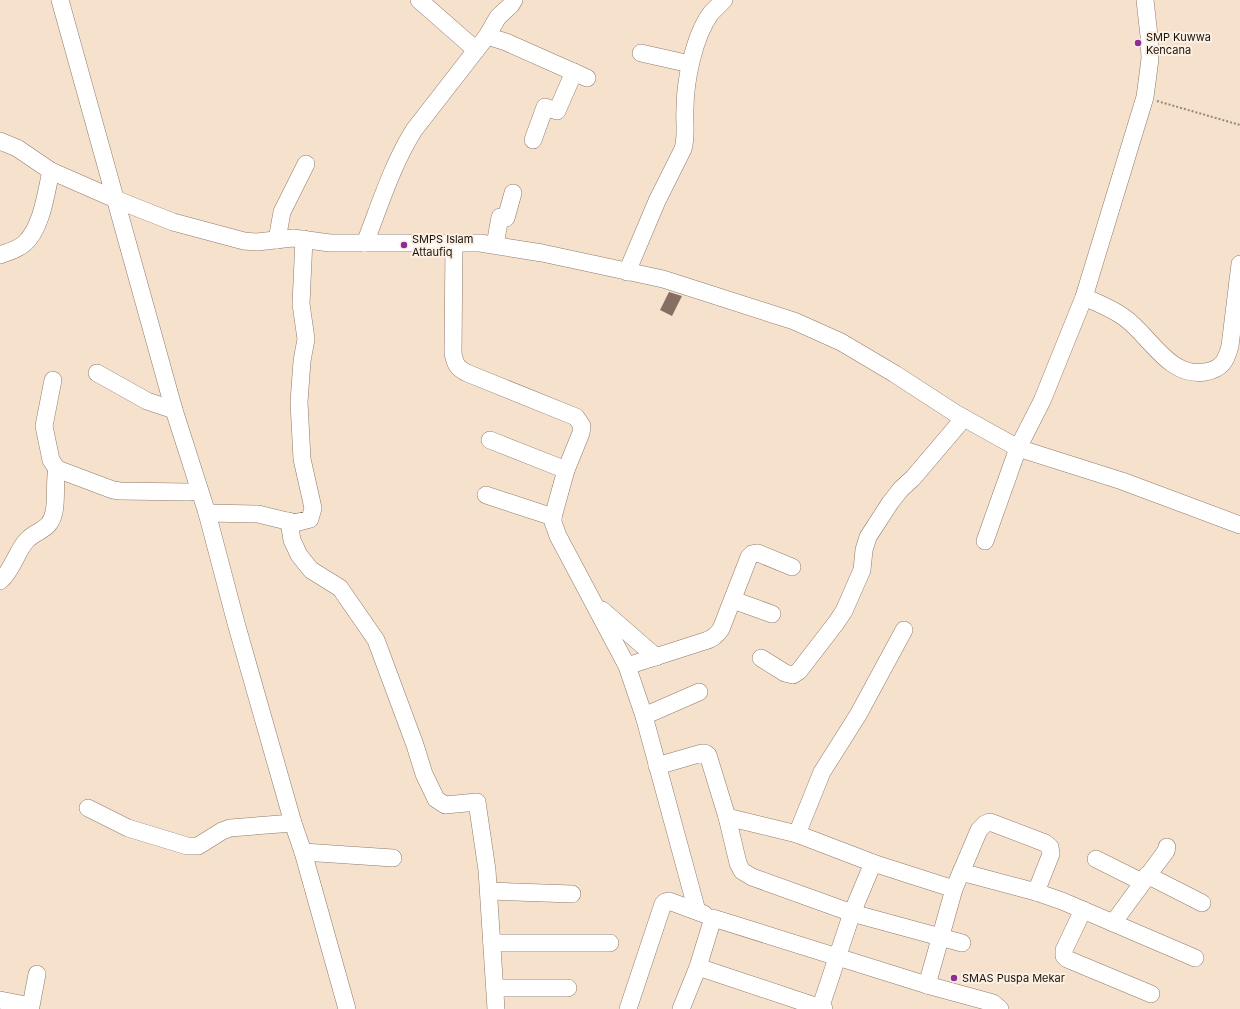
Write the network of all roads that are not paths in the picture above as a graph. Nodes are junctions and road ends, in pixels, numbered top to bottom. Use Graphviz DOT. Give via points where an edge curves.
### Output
graph roads {
  1 [pos="60,0"];
  2 [pos="419,0"];
  3 [pos="514,0"];
  4 [pos="724,0"];
  5 [pos="1144,0"];
  6 [pos="487,36"];
  7 [pos="476,50"];
  8 [pos="641,53"];
  9 [pos="690,64"];
  10 [pos="533,140"];
  11 [pos="0,141"];
  12 [pos="306,164"];
  13 [pos="50,170"];
  14 [pos="513,193"];
  15 [pos="115,199"];
  16 [pos="304,239"];
  17 [pos="277,240"];
  18 [pos="365,243"];
  19 [pos="454,243"];
  20 [pos="495,245"];
  21 [pos="0,255"];
  22 [pos="1240,264"];
  23 [pos="627,272"];
  24 [pos="1084,297"];
  25 [pos="1234,359"];
  26 [pos="98,373"];
  27 [pos="53,380"];
  28 [pos="174,410"];
  29 [pos="964,418"];
  30 [pos="490,440"];
  31 [pos="1018,448"];
  32 [pos="57,469"];
  33 [pos="566,470"];
  34 [pos="199,491"];
  35 [pos="486,495"];
  36 [pos="207,513"];
  37 [pos="553,517"];
  38 [pos="289,522"];
  39 [pos="1240,525"];
  40 [pos="986,541"];
  41 [pos="792,567"];
  42 [pos="0,581"];
  43 [pos="733,600"];
  44 [pos="594,603"];
  45 [pos="772,614"];
  46 [pos="904,630"];
  47 [pos="656,657"];
  48 [pos="761,658"];
  49 [pos="627,666"];
  50 [pos="699,692"];
  51 [pos="644,716"];
  52 [pos="657,766"];
  53 [pos="88,808"];
  54 [pos="727,816"];
  55 [pos="293,823"];
  56 [pos="797,834"];
  57 [pos="1167,847"];
  58 [pos="303,852"];
  59 [pos="393,858"];
  60 [pos="1096,859"];
  61 [pos="872,862"];
  62 [pos="961,872"];
  63 [pos="1145,878"];
  64 [pos="954,890"];
  65 [pos="489,891"];
  66 [pos="1036,892"];
  67 [pos="572,894"];
  68 [pos="1202,903"];
  69 [pos="1083,910"];
  70 [pos="697,911"];
  71 [pos="852,913"];
  72 [pos="713,918"];
  73 [pos="1113,923"];
  74 [pos="941,937"];
  75 [pos="492,943"];
  76 [pos="610,943"];
  77 [pos="962,943"];
  78 [pos="838,957"];
  79 [pos="1196,958"];
  80 [pos="698,967"];
  81 [pos="37,974"];
  82 [pos="927,985"];
  83 [pos="495,988"];
  84 [pos="568,988"];
  85 [pos="1151,994"];
  86 [pos="0,1000"];
  87 [pos="348,1009"];
  88 [pos="496,1009"];
  89 [pos="628,1009"];
  90 [pos="681,1009"];
  91 [pos="821,1009"];
  92 [pos="1000,1009"];
  1 -- 15 [label="street"];
  2 -- 7 [label="street"];
  3 -- 6 [label="street" via="498,17"];
  4 -- 9 [label="street" via="711,13 703,27"];
  5 -- 24 [label="street" via="1150,59 1145,97"];
  6 -- 7 [label="street"];
  6 -- 10 [label="street" via="580,75 557,111 545,107"];
  7 -- 18 [label="street" via="407,140"];
  8 -- 9 [label="street"];
  9 -- 23 [label="street" via="684,109 686,140"];
  11 -- 13 [label="street" via="17,148"];
  12 -- 17 [label="street" via="282,212"];
  13 -- 15 [label="street"];
  13 -- 21 [label="street" via="39,220 29,238 24,244"];
  14 -- 20 [label="street" via="506,218 500,217"];
  15 -- 17 [label="street" via="173,222 218,235 244,241"];
  15 -- 28 [label="street"];
  16 -- 17 [label="street"];
  16 -- 18 [label="street" via="330,243"];
  16 -- 38 [label="street" via="301,304 306,339 299,402 302,459 313,508 310,519 295,524"];
  18 -- 19 [label="street"];
  19 -- 20 [label="street"];
  19 -- 33 [label="street" via="453,353 456,365 460,370 576,417 582,426 581,433"];
  20 -- 23 [label="street"];
  22 -- 25 [label="street" via="1231,341"];
  23 -- 29 [label="street" via="662,279 794,321 841,342"];
  24 -- 25 [label="street" via="1125,318 1170,362 1183,370 1197,373 1209,371"];
  24 -- 31 [label="street" via="1042,401"];
  26 -- 28 [label="street" via="141,398"];
  27 -- 32 [label="street" via="44,426 51,460"];
  28 -- 34 [label="street"];
  29 -- 31 [label="street"];
  29 -- 48 [label="street" via="898,494 868,536 862,570 844,611 799,671 793,675 785,673"];
  30 -- 33 [label="street"];
  31 -- 39 [label="street" via="1122,481"];
  31 -- 40 [label="street"];
  32 -- 34 [label="street" via="113,490"];
  32 -- 42 [label="street" via="54,512 50,523 28,538"];
  33 -- 37 [label="street"];
  34 -- 36 [label="street"];
  35 -- 37 [label="street"];
  36 -- 38 [label="street" via="258,514"];
  36 -- 55 [label="street"];
  37 -- 44 [label="street" via="558,536"];
  38 -- 65 [label="street" via="292,540 299,555 311,570 340,588 376,640 424,774 436,799 445,805 478,802"];
  41 -- 43 [label="street" via="758,553 752,554"];
  43 -- 45 [label="street"];
  43 -- 47 [label="street" via="718,634 711,639"];
  44 -- 47 [label="street"];
  44 -- 49 [label="street"];
  46 -- 56 [label="street" via="858,716 822,772"];
  47 -- 49 [label="street"];
  49 -- 51 [label="street"];
  50 -- 51 [label="street"];
  51 -- 52 [label="street"];
  52 -- 54 [label="street" via="705,752"];
  52 -- 70 [label="street"];
  53 -- 55 [label="street" via="128,828 192,847 230,828"];
  54 -- 56 [label="street"];
  54 -- 71 [label="street" via="742,871 752,877"];
  55 -- 58 [label="street"];
  56 -- 61 [label="street"];
  57 -- 63 [label="street"];
  58 -- 59 [label="street"];
  58 -- 87 [label="street"];
  60 -- 63 [label="street"];
  61 -- 64 [label="street"];
  61 -- 71 [label="street"];
  62 -- 64 [label="street"];
  62 -- 66 [label="street"];
  62 -- 66 [label="street" via="978,830 990,822 1050,847 1051,854"];
  63 -- 68 [label="street"];
  63 -- 73 [label="street"];
  64 -- 74 [label="street"];
  65 -- 67 [label="street"];
  65 -- 75 [label="street"];
  66 -- 69 [label="street"];
  69 -- 73 [label="street"];
  69 -- 85 [label="street" via="1064,950 1066,959"];
  70 -- 72 [label="street"];
  70 -- 89 [label="street" via="669,901 663,904"];
  71 -- 74 [label="street"];
  71 -- 78 [label="street"];
  72 -- 78 [label="street"];
  72 -- 80 [label="street"];
  73 -- 79 [label="street"];
  74 -- 77 [label="street"];
  74 -- 82 [label="street"];
  75 -- 76 [label="street"];
  75 -- 83 [label="street"];
  78 -- 82 [label="street"];
  78 -- 91 [label="street"];
  80 -- 90 [label="street"];
  80 -- 91 [label="street"];
  81 -- 86 [label="street" via="31,1006"];
  82 -- 92 [label="street" via="993,1003"];
  83 -- 84 [label="street"];
  83 -- 88 [label="street"];
}
